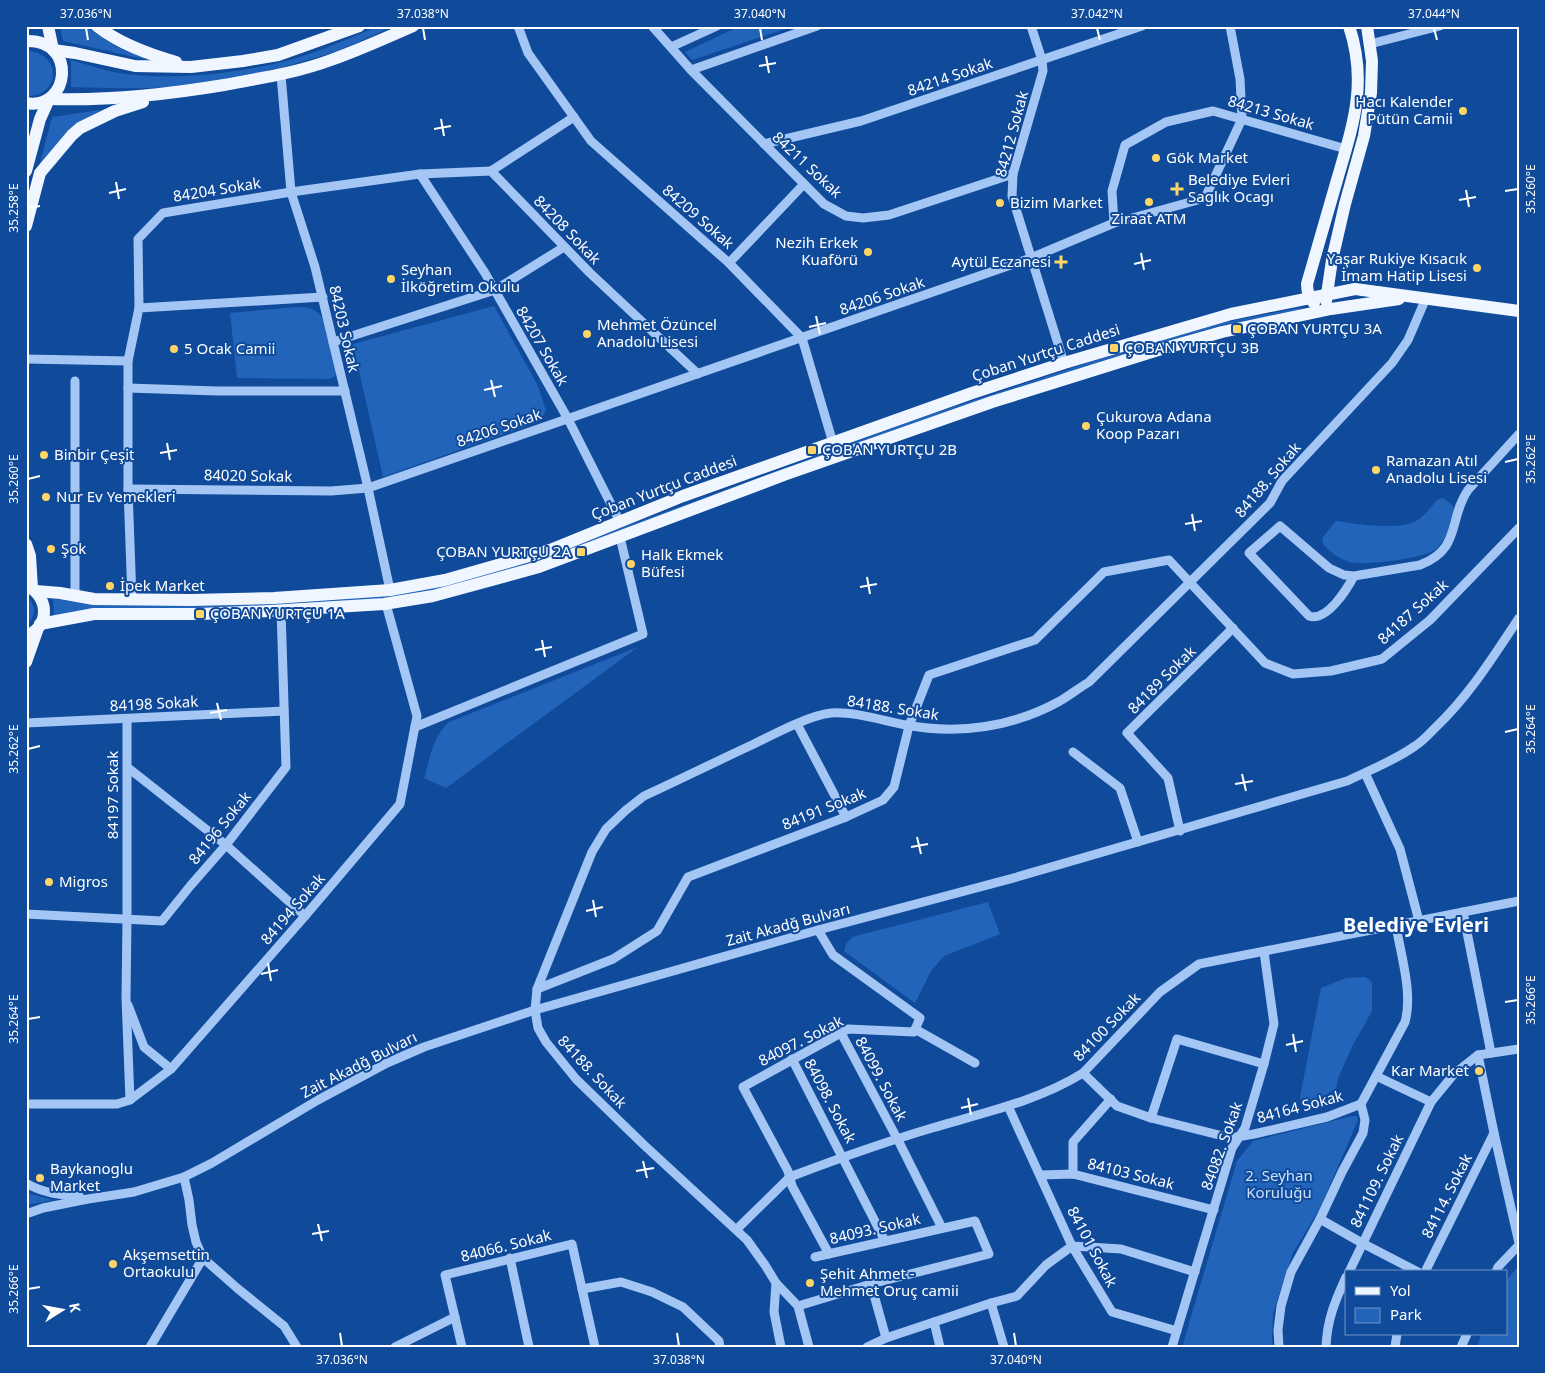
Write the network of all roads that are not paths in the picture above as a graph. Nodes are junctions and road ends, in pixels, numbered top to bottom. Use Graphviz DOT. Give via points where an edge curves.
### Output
graph roads {
  1 [pos="48,26"];
  2 [pos="97,26"];
  3 [pos="412,26"];
  4 [pos="518,26"];
  5 [pos="652,26"];
  6 [pos="717,26"];
  7 [pos="818,26"];
  8 [pos="1031,26"];
  9 [pos="1142,26"];
  10 [pos="1230,26"];
  11 [pos="1349,26"];
  12 [pos="1367,26"];
  13 [pos="1440,26"];
  14 [pos="357,27"];
  15 [pos="26,41"];
  16 [pos="1370,44"];
  17 [pos="671,47"];
  18 [pos="53,50"];
  19 [pos="1042,60"];
  20 [pos="191,66"];
  21 [pos="691,70"];
  22 [pos="281,75"];
  23 [pos="194,90"];
  24 [pos="49,99"];
  25 [pos="26,104"];
  26 [pos="574,117"];
  27 [pos="1242,119"];
  28 [pos="764,144"];
  29 [pos="1346,148"];
  30 [pos="26,171"];
  31 [pos="491,171"];
  32 [pos="420,174"];
  33 [pos="1013,174"];
  34 [pos="804,184"];
  35 [pos="290,192"];
  36 [pos="1114,224"];
  37 [pos="26,226"];
  38 [pos="564,246"];
  39 [pos="1031,258"];
  40 [pos="729,263"];
  41 [pos="495,290"];
  42 [pos="1328,294"];
  43 [pos="322,297"];
  44 [pos="1420,297"];
  45 [pos="1310,298"];
  46 [pos="139,308"];
  47 [pos="1331,308"];
  48 [pos="1519,311"];
  49 [pos="802,338"];
  50 [pos="333,342"];
  51 [pos="26,359"];
  52 [pos="128,360"];
  53 [pos="1064,363"];
  54 [pos="698,374"];
  55 [pos="75,380"];
  56 [pos="128,388"];
  57 [pos="345,391"];
  58 [pos="568,419"];
  59 [pos="1519,434"];
  60 [pos="833,443"];
  61 [pos="128,488"];
  62 [pos="368,488"];
  63 [pos="620,522"];
  64 [pos="1519,528"];
  65 [pos="620,537"];
  66 [pos="26,544"];
  67 [pos="1354,576"];
  68 [pos="1190,583"];
  69 [pos="31,588"];
  70 [pos="390,590"];
  71 [pos="75,596"];
  72 [pos="132,599"];
  73 [pos="386,604"];
  74 [pos="281,610"];
  75 [pos="1519,618"];
  76 [pos="39,626"];
  77 [pos="1233,628"];
  78 [pos="26,636"];
  79 [pos="26,662"];
  80 [pos="284,712"];
  81 [pos="127,718"];
  82 [pos="26,723"];
  83 [pos="797,724"];
  84 [pos="909,726"];
  85 [pos="415,727"];
  86 [pos="1073,752"];
  87 [pos="1365,773"];
  88 [pos="846,817"];
  89 [pos="1180,831"];
  90 [pos="1138,842"];
  91 [pos="226,845"];
  92 [pos="1519,901"];
  93 [pos="1462,912"];
  94 [pos="26,914"];
  95 [pos="305,916"];
  96 [pos="127,919"];
  97 [pos="1419,921"];
  98 [pos="1396,926"];
  99 [pos="818,930"];
  100 [pos="1264,952"];
  101 [pos="537,989"];
  102 [pos="126,998"];
  103 [pos="535,1010"];
  104 [pos="915,1029"];
  105 [pos="841,1033"];
  106 [pos="1519,1049"];
  107 [pos="1491,1053"];
  108 [pos="1478,1055"];
  109 [pos="792,1059"];
  110 [pos="974,1063"];
  111 [pos="1264,1064"];
  112 [pos="171,1069"];
  113 [pos="1083,1073"];
  114 [pos="1376,1076"];
  115 [pos="1111,1099"];
  116 [pos="130,1100"];
  117 [pos="1430,1102"];
  118 [pos="26,1104"];
  119 [pos="1361,1104"];
  120 [pos="1008,1106"];
  121 [pos="1151,1118"];
  122 [pos="1494,1133"];
  123 [pos="1240,1137"];
  124 [pos="897,1138"];
  125 [pos="843,1156"];
  126 [pos="1073,1174"];
  127 [pos="1041,1175"];
  128 [pos="184,1176"];
  129 [pos="790,1178"];
  130 [pos="26,1183"];
  131 [pos="88,1198"];
  132 [pos="1214,1210"];
  133 [pos="26,1214"];
  134 [pos="1320,1219"];
  135 [pos="942,1228"];
  136 [pos="737,1229"];
  137 [pos="885,1241"];
  138 [pos="1362,1243"];
  139 [pos="1519,1244"];
  140 [pos="1072,1246"];
  141 [pos="829,1254"];
  142 [pos="815,1257"];
  143 [pos="203,1258"];
  144 [pos="510,1258"];
  145 [pos="1350,1270"];
  146 [pos="1414,1270"];
  147 [pos="1426,1270"];
  148 [pos="1497,1270"];
  149 [pos="1195,1272"];
  150 [pos="1345,1279"];
  151 [pos="776,1283"];
  152 [pos="871,1284"];
  153 [pos="582,1289"];
  154 [pos="992,1303"];
  155 [pos="798,1306"];
  156 [pos="455,1317"];
  157 [pos="934,1322"];
  158 [pos="1177,1331"];
  159 [pos="886,1338"];
  160 [pos="872,1346"];
  161 [pos="150,1347"];
  162 [pos="296,1347"];
  163 [pos="395,1347"];
  164 [pos="462,1347"];
  165 [pos="529,1347"];
  166 [pos="595,1347"];
  167 [pos="720,1347"];
  168 [pos="781,1347"];
  169 [pos="809,1347"];
  170 [pos="940,1347"];
  171 [pos="1004,1347"];
  172 [pos="1172,1347"];
  173 [pos="1278,1347"];
  174 [pos="1326,1347"];
  1 -- 18 [label="main road"];
  2 -- 20 [label="main road" via="149,54"];
  3 -- 22 [label="main road" via="330,60"];
  4 -- 26 [label="street, 84209 Sokak" via="528,53"];
  5 -- 17 [label="street, 84211 Sokak"];
  6 -- 17 [label="street"];
  7 -- 21 [label="street"];
  8 -- 19 [label="street, 84212 Sokak"];
  9 -- 19 [label="street, 84214 Sokak"];
  10 -- 27 [label="street, 84206 Sokak" via="1240,79"];
  11 -- 29 [label="main road" via="1356,44 1358,97"];
  12 -- 16 [label="main road"];
  13 -- 16 [label="street"];
  14 -- 20 [label="main road" via="278,55"];
  15 -- 18 [label="main road" via="38,41"];
  16 -- 42 [label="main road" via="1371,93 1364,136 1332,260"];
  17 -- 21 [label="street, 84211 Sokak"];
  18 -- 20 [label="main road" via="135,66"];
  18 -- 24 [label="main road" via="61,62 63,73 59,87"];
  19 -- 28 [label="street, 84214 Sokak" via="861,121"];
  19 -- 33 [label="street, 84212 Sokak" via="1043,71"];
  21 -- 28 [label="street, 84211 Sokak"];
  22 -- 23 [label="main road"];
  22 -- 35 [label="street, 84203 Sokak"];
  23 -- 24 [label="main road" via="128,98"];
  23 -- 37 [label="main road" via="114,111 80,128 40,173"];
  24 -- 25 [label="main road"];
  24 -- 30 [label="main road"];
  26 -- 31 [label="street"];
  26 -- 40 [label="street, 84209 Sokak" via="591,141"];
  27 -- 29 [label="street, 84213 Sokak"];
  27 -- 36 [label="street, 84206 Sokak" via="1205,198"];
  27 -- 36 [label="street, 84213 Sokak" via="1213,110 1166,122 1125,145 1112,191"];
  28 -- 34 [label="street, 84211 Sokak"];
  29 -- 45 [label="main road" via="1307,284"];
  31 -- 32 [label="street"];
  31 -- 38 [label="street, 84208 Sokak"];
  32 -- 35 [label="street"];
  32 -- 41 [label="street, 84207 Sokak"];
  33 -- 34 [label="street, 84211 Sokak" via="889,215 863,218 846,216 824,204"];
  33 -- 39 [label="street, 84212 Sokak" via="1012,196"];
  34 -- 40 [label="street"];
  35 -- 43 [label="street, 84203 Sokak"];
  35 -- 46 [label="street, 84204 Sokak" via="163,213 138,239"];
  36 -- 39 [label="street, 84206 Sokak"];
  38 -- 41 [label="street"];
  38 -- 54 [label="street, 84208 Sokak"];
  39 -- 49 [label="street, 84206 Sokak"];
  39 -- 53 [label="street, 84212 Sokak"];
  40 -- 49 [label="street, 84209 Sokak"];
  41 -- 50 [label="street"];
  41 -- 58 [label="street, 84207 Sokak"];
  42 -- 44 [label="main road, Çoban Yurtçu Caddesi" via="1355,289"];
  42 -- 45 [label="main road, Çoban Yurtçu Caddesi"];
  42 -- 47 [label="main road" via="1324,305"];
  43 -- 46 [label="street"];
  43 -- 50 [label="street, 84203 Sokak"];
  44 -- 47 [label="main road"];
  44 -- 48 [label="main road"];
  44 -- 68 [label="street, 84188. Sokak" via="1408,340 1392,363 1282,481 1270,503"];
  45 -- 47 [label="main road"];
  45 -- 53 [label="main road, Çoban Yurtçu Caddesi" via="1231,314"];
  46 -- 52 [label="street, 84204 Sokak"];
  47 -- 65 [label="main road, Çoban Yurtçu Caddesi" via="1222,332 992,402"];
  49 -- 54 [label="street, 84206 Sokak"];
  49 -- 60 [label="street, 84209 Sokak"];
  50 -- 57 [label="street, 84203 Sokak"];
  51 -- 52 [label="street"];
  52 -- 56 [label="street, 84204 Sokak"];
  53 -- 60 [label="main road, Çoban Yurtçu Caddesi"];
  54 -- 58 [label="street, 84206 Sokak"];
  55 -- 71 [label="street"];
  56 -- 57 [label="street"];
  56 -- 61 [label="street, 84204 Sokak"];
  57 -- 62 [label="street, 84203 Sokak"];
  58 -- 62 [label="street, 84206 Sokak"];
  58 -- 63 [label="street, 84207 Sokak"];
  59 -- 67 [label="street" via="1461,499 1452,536 1440,554 1420,565"];
  60 -- 63 [label="main road, Çoban Yurtçu Caddesi"];
  61 -- 62 [label="street, 84020 Sokak" via="331,491"];
  61 -- 72 [label="street, 84204 Sokak"];
  62 -- 70 [label="street, 84203 Sokak"];
  63 -- 70 [label="main road, Çoban Yurtçu Caddesi" via="550,550 445,580"];
  64 -- 77 [label="street, 84187 Sokak" via="1430,620 1382,659 1331,671 1293,674 1265,663"];
  65 -- 73 [label="main road, Çoban Yurtçu Caddesi" via="539,567 434,596"];
  65 -- 85 [label="street" via="643,634"];
  66 -- 69 [label="main road" via="30,556"];
  67 -- 67 [label="street" via="1343,595 1324,614 1313,617 1249,553 1280,526 1329,568"];
  68 -- 77 [label="street, 84187 Sokak"];
  68 -- 84 [label="street, 84188. Sokak" via="1089,682 1060,701 999,725 973,729"];
  68 -- 84 [label="street, 84191 Sokak" via="1169,560 1104,572 1035,640 929,675"];
  69 -- 71 [label="main road, Çoban Yurtçu Caddesi"];
  69 -- 76 [label="main road" via="43,602 43,619"];
  70 -- 72 [label="main road, Çoban Yurtçu Caddesi" via="274,598"];
  71 -- 72 [label="main road, Çoban Yurtçu Caddesi"];
  73 -- 74 [label="main road, Çoban Yurtçu Caddesi"];
  73 -- 85 [label="street, 84194 Sokak" via="417,716"];
  74 -- 76 [label="main road, Çoban Yurtçu Caddesi" via="94,614"];
  74 -- 80 [label="street, 84196 Sokak"];
  75 -- 87 [label="street, Zait Akadğ Bulvarı" via="1458,705 1417,745"];
  76 -- 78 [label="main road"];
  76 -- 79 [label="main road"];
  77 -- 89 [label="street, 84189 Sokak" via="1127,733 1168,778"];
  80 -- 81 [label="street, 84198 Sokak"];
  80 -- 91 [label="street, 84196 Sokak" via="286,767"];
  81 -- 82 [label="street, 84198 Sokak"];
  81 -- 91 [label="street, 84197 Sokak" via="127,767"];
  81 -- 96 [label="street, 84197 Sokak"];
  83 -- 84 [label="street, 84188. Sokak" via="832,713"];
  83 -- 88 [label="street"];
  83 -- 101 [label="street, 84188. Sokak" via="644,796 606,829 592,852"];
  84 -- 88 [label="street, 84191 Sokak" via="894,788 882,800"];
  85 -- 95 [label="street, 84194 Sokak" via="400,804"];
  86 -- 90 [label="street" via="1120,788"];
  87 -- 89 [label="street, Zait Akadğ Bulvarı"];
  87 -- 97 [label="street" via="1400,849"];
  88 -- 101 [label="street, 84191 Sokak" via="688,877 657,931 613,959"];
  89 -- 90 [label="street, Zait Akadğ Bulvarı"];
  90 -- 99 [label="street, Zait Akadğ Bulvarı" via="1017,878"];
  91 -- 95 [label="street"];
  91 -- 96 [label="street, 84196 Sokak" via="162,921"];
  92 -- 93 [label="street, 84100 Sokak"];
  93 -- 97 [label="street, 84100 Sokak"];
  93 -- 107 [label="street"];
  94 -- 96 [label="street, 84196 Sokak"];
  95 -- 112 [label="street, 84194 Sokak"];
  96 -- 102 [label="street, 84197 Sokak"];
  97 -- 98 [label="street, 84100 Sokak"];
  98 -- 100 [label="street, 84100 Sokak"];
  98 -- 114 [label="street" via="1408,995 1407,1013"];
  99 -- 103 [label="street, Zait Akadğ Bulvarı"];
  99 -- 104 [label="street" via="833,955 920,1018"];
  100 -- 111 [label="street, 84082. Sokak" via="1274,1024"];
  100 -- 113 [label="street, 84100 Sokak" via="1199,964 1160,992"];
  101 -- 103 [label="street, 84188. Sokak"];
  102 -- 112 [label="street" via="144,1047"];
  102 -- 116 [label="street, 84197 Sokak"];
  103 -- 128 [label="street, Zait Akadğ Bulvarı" via="424,1047 387,1063"];
  103 -- 136 [label="street, 84188. Sokak" via="538,1028 546,1042 576,1079"];
  104 -- 105 [label="street, 84097. Sokak" via="914,1032 848,1029"];
  104 -- 110 [label="street"];
  105 -- 109 [label="street, 84097. Sokak"];
  105 -- 124 [label="street, 84099. Sokak"];
  106 -- 107 [label="street"];
  107 -- 108 [label="street"];
  108 -- 117 [label="street" via="1454,1074"];
  108 -- 122 [label="street"];
  109 -- 125 [label="street, 84098. Sokak"];
  109 -- 129 [label="street, 84097. Sokak" via="743,1088"];
  111 -- 121 [label="street" via="1176,1040"];
  111 -- 123 [label="street, 84082. Sokak"];
  112 -- 116 [label="street, 84194 Sokak"];
  113 -- 115 [label="street, 84164 Sokak"];
  113 -- 120 [label="street, 84100 Sokak" via="1053,1089"];
  114 -- 117 [label="street"];
  114 -- 119 [label="street"];
  115 -- 121 [label="street, 84164 Sokak" via="1118,1106"];
  115 -- 126 [label="street" via="1073,1142"];
  116 -- 118 [label="street, 84194 Sokak" via="117,1104"];
  117 -- 138 [label="street, 841109. Sokak"];
  119 -- 123 [label="street, 84164 Sokak" via="1327,1117"];
  119 -- 134 [label="street" via="1365,1120 1363,1133"];
  120 -- 124 [label="street, 84100 Sokak"];
  120 -- 127 [label="street, 84101 Sokak"];
  121 -- 123 [label="street, 84164 Sokak" via="1231,1138"];
  122 -- 139 [label="street"];
  122 -- 147 [label="street, 84114. Sokak"];
  123 -- 132 [label="street, 84082. Sokak" via="1232,1148"];
  124 -- 125 [label="street, 84100 Sokak"];
  124 -- 135 [label="street, 84099. Sokak"];
  125 -- 129 [label="street, 84100 Sokak"];
  125 -- 137 [label="street, 84098. Sokak"];
  126 -- 127 [label="street, 84103 Sokak"];
  126 -- 132 [label="street, 84103 Sokak"];
  127 -- 140 [label="street, 84101 Sokak"];
  128 -- 131 [label="street, Zait Akadğ Bulvarı" via="134,1192"];
  128 -- 143 [label="street" via="192,1225"];
  129 -- 136 [label="street, 84100 Sokak"];
  129 -- 141 [label="street"];
  130 -- 131 [label="street" via="55,1194"];
  131 -- 133 [label="street, Zait Akadğ Bulvarı"];
  132 -- 149 [label="street, 84082. Sokak"];
  134 -- 138 [label="street"];
  134 -- 173 [label="street" via="1291,1272 1281,1306"];
  135 -- 137 [label="street, 84093. Sokak"];
  135 -- 152 [label="street, 84093. Sokak" via="975,1222 989,1254"];
  136 -- 151 [label="street, 84188. Sokak"];
  137 -- 141 [label="street, 84093. Sokak"];
  138 -- 145 [label="street, 841109. Sokak"];
  138 -- 146 [label="street"];
  139 -- 148 [label="street"];
  140 -- 149 [label="street" via="1121,1249"];
  140 -- 154 [label="street" via="1046,1265 1017,1296"];
  140 -- 158 [label="street, 84101 Sokak" via="1112,1312"];
  141 -- 142 [label="street, 84093. Sokak"];
  143 -- 161 [label="street"];
  143 -- 162 [label="street" via="284,1326"];
  144 -- 153 [label="street, 84066. Sokak" via="572,1244"];
  144 -- 156 [label="street, 84066. Sokak" via="445,1275"];
  144 -- 165 [label="street"];
  149 -- 158 [label="street, 84082. Sokak"];
  150 -- 174 [label="street" via="1332,1308"];
  151 -- 155 [label="street, 84188. Sokak"];
  151 -- 168 [label="street" via="774,1312"];
  152 -- 155 [label="street"];
  152 -- 159 [label="street"];
  153 -- 166 [label="street, 84066. Sokak"];
  153 -- 167 [label="street" via="620,1282 652,1292 683,1307 718,1341"];
  154 -- 157 [label="street"];
  154 -- 171 [label="street"];
  155 -- 169 [label="street"];
  156 -- 163 [label="street"];
  156 -- 164 [label="street, 84066. Sokak"];
  157 -- 159 [label="street"];
  157 -- 170 [label="street"];
  158 -- 172 [label="street, 84082. Sokak"];
  159 -- 160 [label="street"];
}
